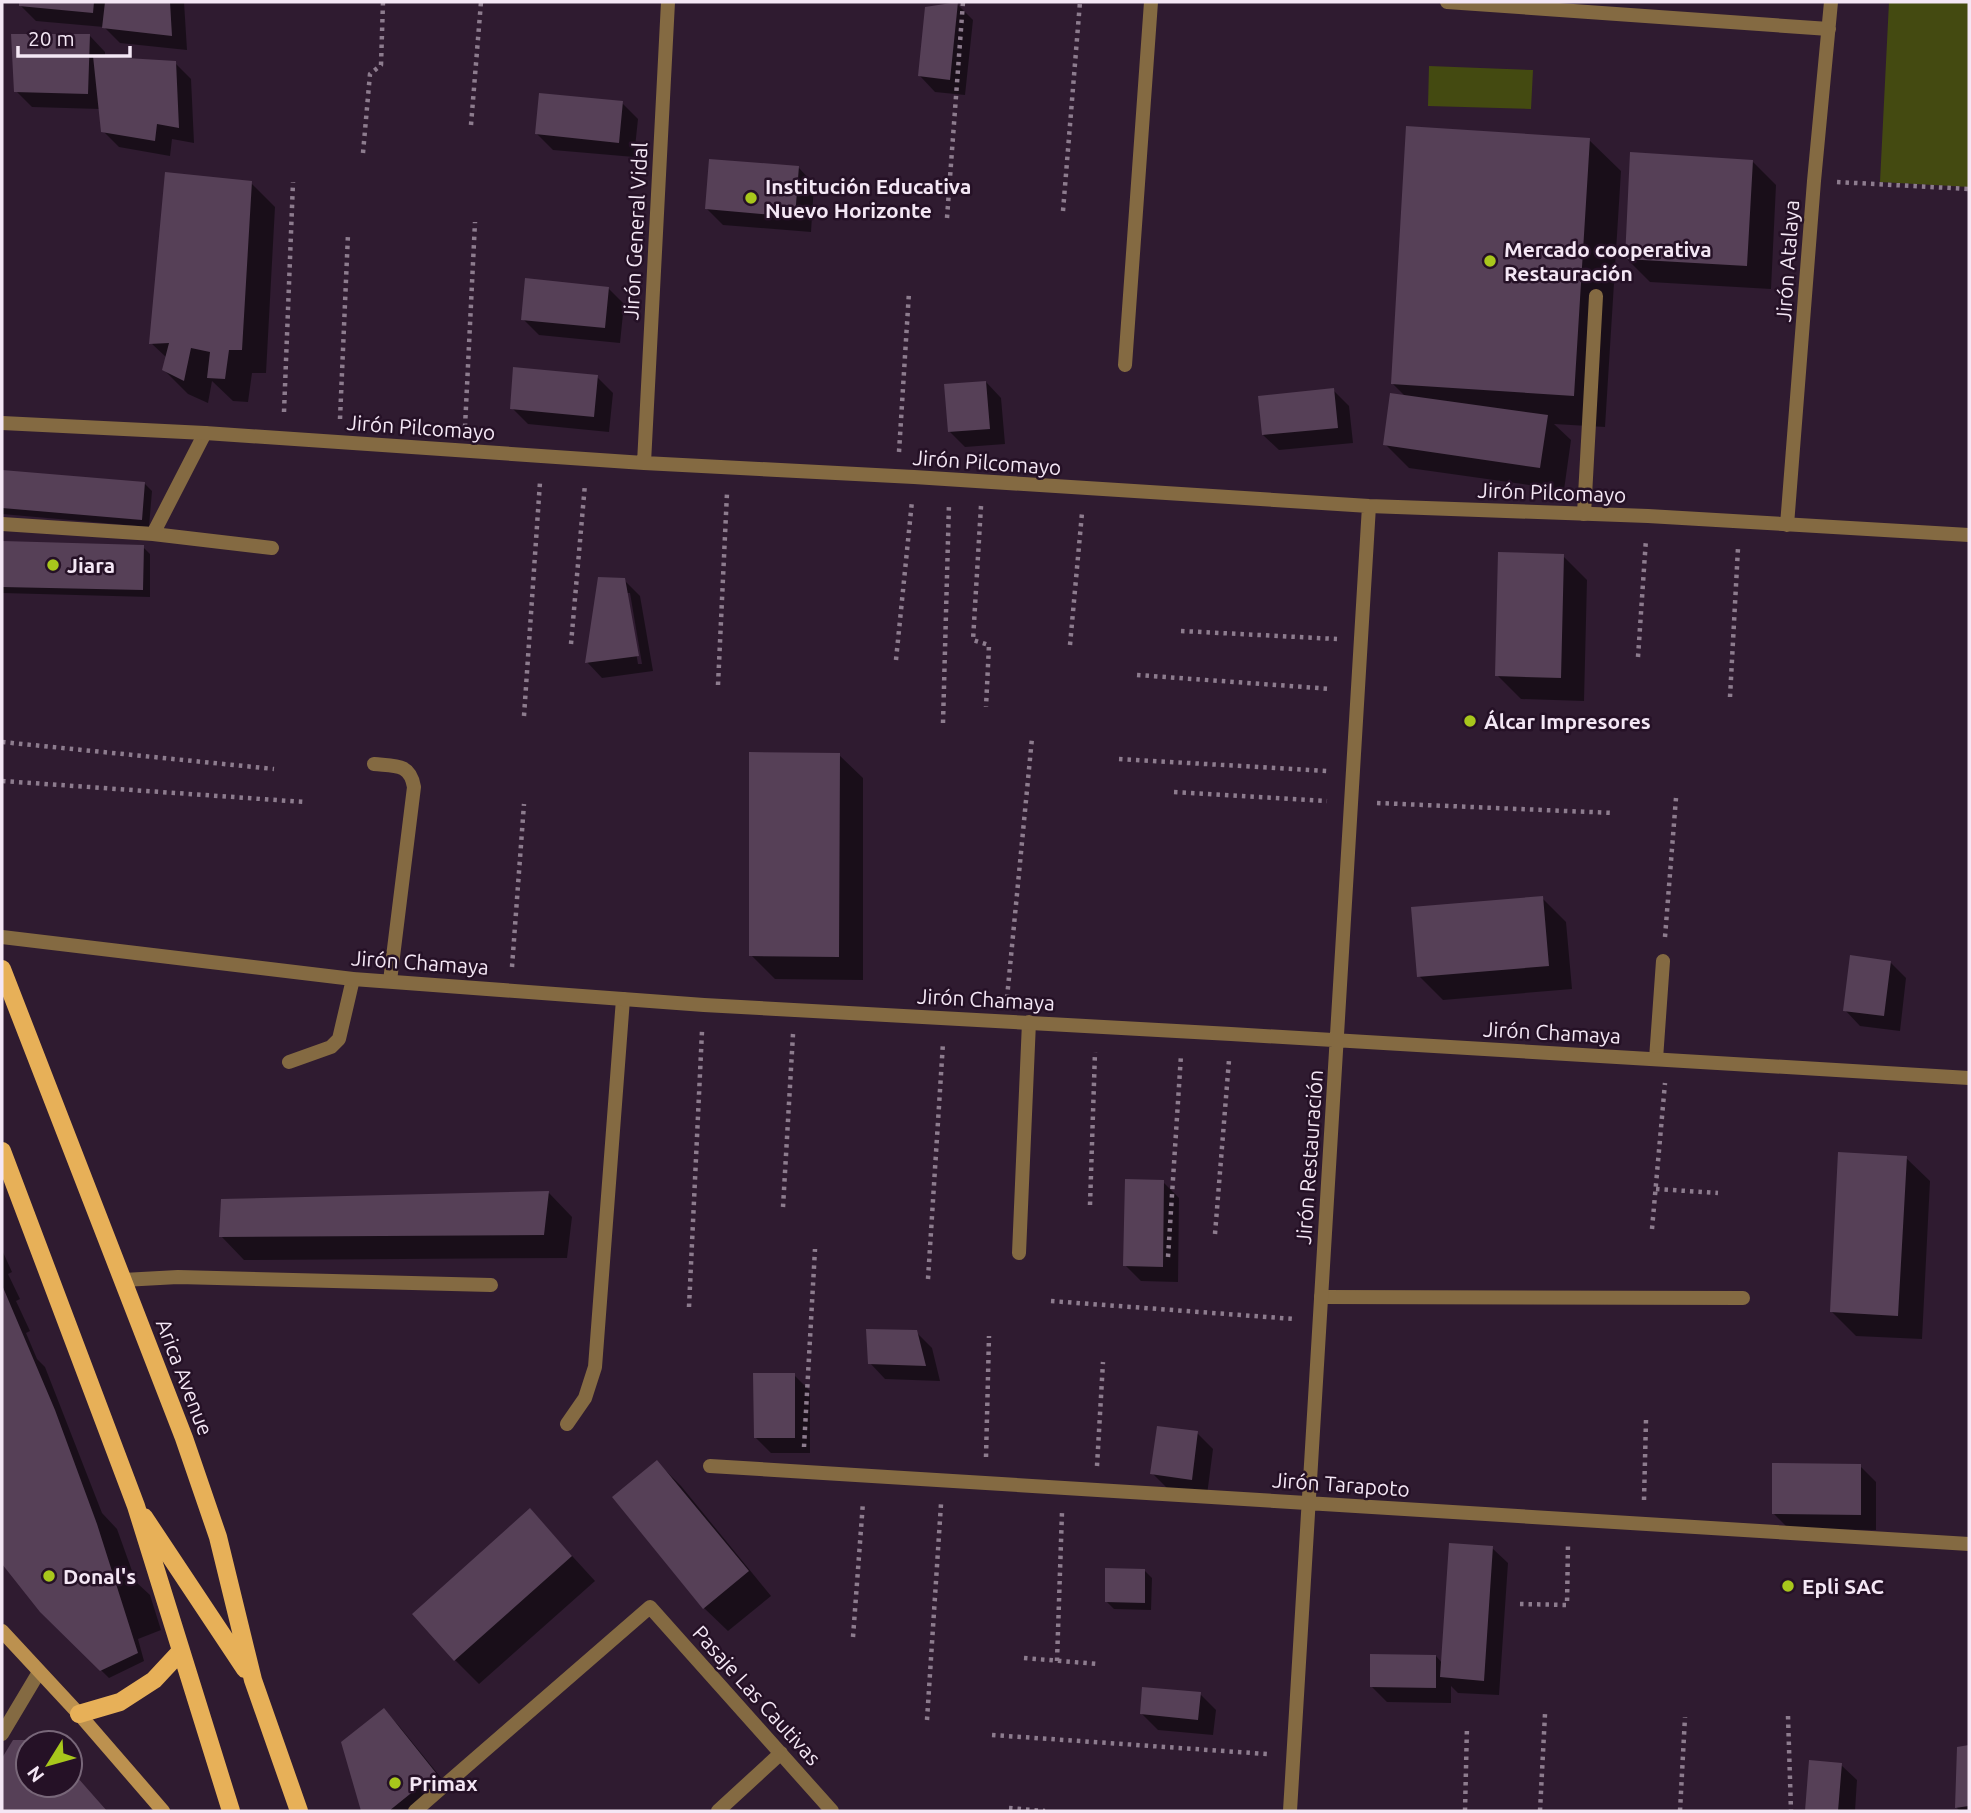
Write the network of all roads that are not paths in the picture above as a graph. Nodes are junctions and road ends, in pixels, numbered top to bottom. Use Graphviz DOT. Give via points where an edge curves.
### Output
graph roads {
  1 [pos="668,2"];
  2 [pos="1151,2"];
  3 [pos="1447,2"];
  4 [pos="1830,2"];
  5 [pos="1829,29"];
  6 [pos="1596,296"];
  7 [pos="1125,365"];
  8 [pos="2,423"];
  9 [pos="205,433"];
  10 [pos="644,463"];
  11 [pos="1369,506"];
  12 [pos="1584,514"];
  13 [pos="2,524"];
  14 [pos="1787,525"];
  15 [pos="153,534"];
  16 [pos="1969,535"];
  17 [pos="272,548"];
  18 [pos="374,764"];
  19 [pos="2,937"];
  20 [pos="1663,961"];
  21 [pos="2,969"];
  22 [pos="353,979"];
  23 [pos="390,981"];
  24 [pos="623,999"];
  25 [pos="1029,1023"];
  26 [pos="1337,1041"];
  27 [pos="1661,1060"];
  28 [pos="289,1062"];
  29 [pos="1969,1078"];
  30 [pos="2,1151"];
  31 [pos="1018,1253"];
  32 [pos="123,1280"];
  33 [pos="491,1285"];
  34 [pos="1321,1297"];
  35 [pos="1743,1298"];
  36 [pos="567,1424"];
  37 [pos="710,1466"];
  38 [pos="1308,1503"];
  39 [pos="136,1506"];
  40 [pos="1969,1544"];
  41 [pos="2,1631"];
  42 [pos="181,1651"];
  43 [pos="38,1672"];
  44 [pos="253,1680"];
  45 [pos="79,1714"];
  46 [pos="2,1734"];
  47 [pos="780,1753"];
  48 [pos="163,1811"];
  49 [pos="231,1811"];
  50 [pos="299,1811"];
  51 [pos="415,1811"];
  52 [pos="718,1811"];
  53 [pos="832,1811"];
  54 [pos="1290,1811"];
  1 -- 10 [label="street, Jirón General Vidal"];
  2 -- 7 [label="street"];
  3 -- 5 [label="street"];
  4 -- 5 [label="street, Jirón Atalaya"];
  5 -- 14 [label="street, Jirón Atalaya"];
  6 -- 12 [label="street"];
  8 -- 9 [label="street, Jirón Pilcomayo"];
  9 -- 10 [label="street, Jirón Pilcomayo"];
  9 -- 15 [label="street"];
  10 -- 11 [label="street, Jirón Pilcomayo"];
  11 -- 12 [label="street, Jirón Pilcomayo"];
  11 -- 26 [label="street, Jirón Restauración"];
  12 -- 14 [label="street, Jirón Pilcomayo"];
  13 -- 15 [label="street"];
  14 -- 16 [label="street, Jirón Pilcomayo"];
  15 -- 17 [label="street"];
  18 -- 23 [label="street" via="403,767 412,775 414,787"];
  19 -- 22 [label="street, Jirón Chamaya"];
  20 -- 27 [label="street"];
  21 -- 32 [label="main road, Arica Avenue"];
  22 -- 23 [label="street, Jirón Chamaya"];
  22 -- 28 [label="street" via="339,1039 331,1048"];
  23 -- 24 [label="street, Jirón Chamaya"];
  24 -- 25 [label="street, Jirón Chamaya"];
  24 -- 36 [label="street" via="595,1367 585,1398"];
  25 -- 26 [label="street, Jirón Chamaya"];
  25 -- 31 [label="street"];
  26 -- 27 [label="street, Jirón Chamaya"];
  26 -- 34 [label="street, Jirón Restauración"];
  27 -- 29 [label="street, Jirón Chamaya"];
  30 -- 39 [label="main road"];
  32 -- 33 [label="street" via="178,1277"];
  32 -- 44 [label="main road, Arica Avenue" via="218,1537"];
  34 -- 35 [label="street"];
  34 -- 38 [label="street, Jirón Restauración"];
  37 -- 38 [label="street, Jirón Tarapoto"];
  38 -- 40 [label="street, Jirón Tarapoto"];
  38 -- 54 [label="street, Jirón Restauración"];
  39 -- 42 [label="main road"];
  39 -- 44 [label="main road"];
  41 -- 43 [label="main road"];
  42 -- 45 [label="main road" via="154,1680 120,1702"];
  42 -- 49 [label="main road"];
  43 -- 45 [label="main road"];
  43 -- 46 [label="street"];
  44 -- 50 [label="main road, Arica Avenue"];
  45 -- 48 [label="main road"];
  47 -- 51 [label="street, Pasaje Las Cautivas" via="650,1607"];
  47 -- 52 [label="street"];
  47 -- 53 [label="street, Pasaje Las Cautivas"];
}
